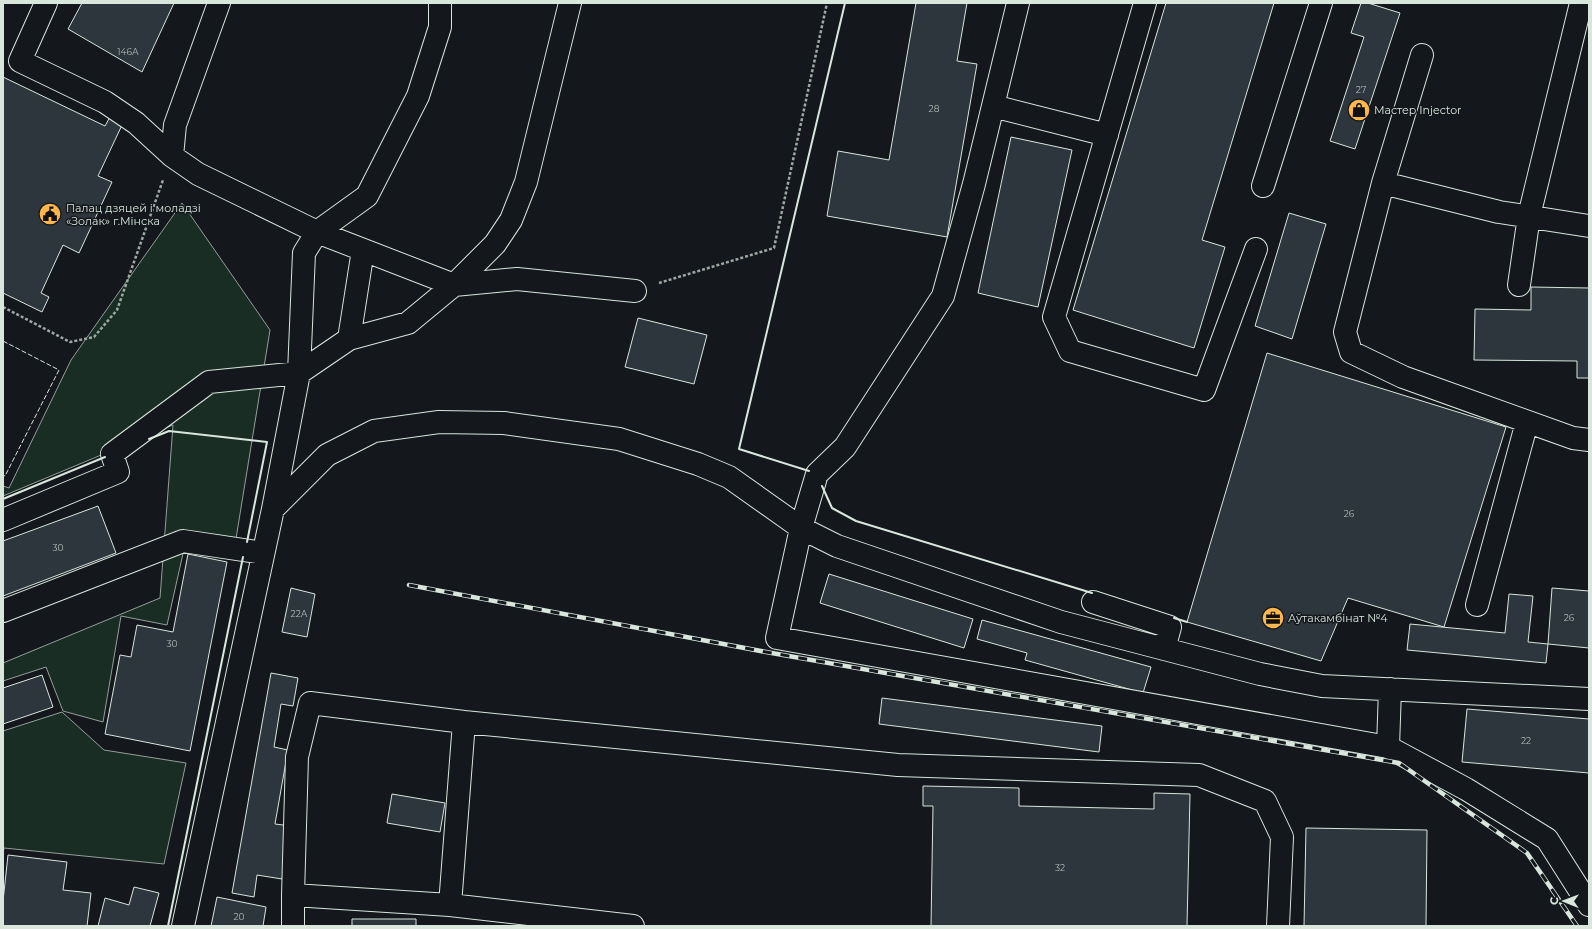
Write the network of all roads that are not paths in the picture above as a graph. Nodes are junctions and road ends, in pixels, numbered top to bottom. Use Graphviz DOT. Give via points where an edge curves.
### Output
graph roads {
  1 [pos="46,3"];
  2 [pos="219,3"];
  3 [pos="440,3"];
  4 [pos="570,3"];
  5 [pos="1018,3"];
  6 [pos="1145,3"];
  7 [pos="1321,3"];
  8 [pos="1581,3"];
  9 [pos="1422,56"];
  10 [pos="993,106"];
  11 [pos="1107,136"];
  12 [pos="172,156"];
  13 [pos="1383,183"];
  14 [pos="1263,186"];
  15 [pos="1529,216"];
  16 [pos="1589,226"];
  17 [pos="317,232"];
  18 [pos="1256,249"];
  19 [pos="364,250"];
  20 [pos="1519,285"];
  21 [pos="454,286"];
  22 [pos="635,291"];
  23 [pos="349,339"];
  24 [pos="299,373"];
  25 [pos="1527,422"];
  26 [pos="1589,440"];
  27 [pos="273,509"];
  28 [pos="3,520"];
  29 [pos="801,528"];
  30 [pos="263,553"];
  31 [pos="1093,602"];
  32 [pos="1477,605"];
  33 [pos="3,611"];
  34 [pos="1164,649"];
  35 [pos="1390,689"];
  36 [pos="1589,699"];
  37 [pos="464,722"];
  38 [pos="1388,747"];
  39 [pos="293,895"];
  40 [pos="450,905"];
  41 [pos="1589,906"];
  42 [pos="183,926"];
  43 [pos="293,926"];
  44 [pos="633,926"];
  45 [pos="1278,926"];
  1 -- 12 [label="lane" via="20,61 105,102 136,123"];
  2 -- 12 [label="lane" via="175,125"];
  3 -- 17 [label="lane" via="440,27 418,96 367,196"];
  4 -- 21 [label="lane" via="526,182 511,220 495,244"];
  5 -- 10 [label="lane"];
  6 -- 11 [label="lane"];
  7 -- 14 [label="lane"];
  8 -- 15 [label="lane"];
  9 -- 13 [label="lane"];
  10 -- 11 [label="lane"];
  10 -- 29 [label="lane" via="943,296 845,447 817,474"];
  11 -- 18 [label="lane" via="1054,317 1070,351 1204,390"];
  12 -- 17 [label="lane" via="198,174"];
  13 -- 15 [label="lane" via="1499,212"];
  13 -- 25 [label="lane" via="1345,332 1351,352 1403,377"];
  15 -- 16 [label="lane"];
  15 -- 20 [label="lane"];
  17 -- 19 [label="lane"];
  17 -- 24 [label="lane" via="304,253"];
  19 -- 21 [label="lane"];
  19 -- 23 [label="lane"];
  21 -- 22 [label="lane" via="517,279"];
  21 -- 23 [label="lane" via="408,323"];
  23 -- 24 [label="lane"];
  24 -- 27 [label="lane"];
  24 -- 28 [label="lane" via="209,382 112,454 118,472"];
  25 -- 26 [label="lane" via="1573,438"];
  25 -- 32 [label="lane"];
  27 -- 29 [label="lane" via="327,455 374,430 439,422 504,423 620,439 698,464 729,477"];
  27 -- 30 [label="lane"];
  29 -- 34 [label="lane" via="837,546 1060,622"];
  29 -- 38 [label="lane" via="777,638"];
  30 -- 33 [label="lane" via="183,541"];
  30 -- 42 [label="lane"];
  31 -- 34 [label="lane" via="1170,627"];
  34 -- 35 [label="lane" via="1260,674 1322,686"];
  35 -- 36 [label="lane"];
  35 -- 38 [label="lane"];
  37 -- 39 [label="lane" via="310,703 297,757"];
  37 -- 40 [label="lane"];
  37 -- 45 [label="lane" via="898,765 1199,775 1265,801 1282,837"];
  38 -- 41 [label="lane" via="1466,789 1547,839"];
  39 -- 40 [label="lane"];
  39 -- 43 [label="lane"];
  40 -- 44 [label="lane"];
}
